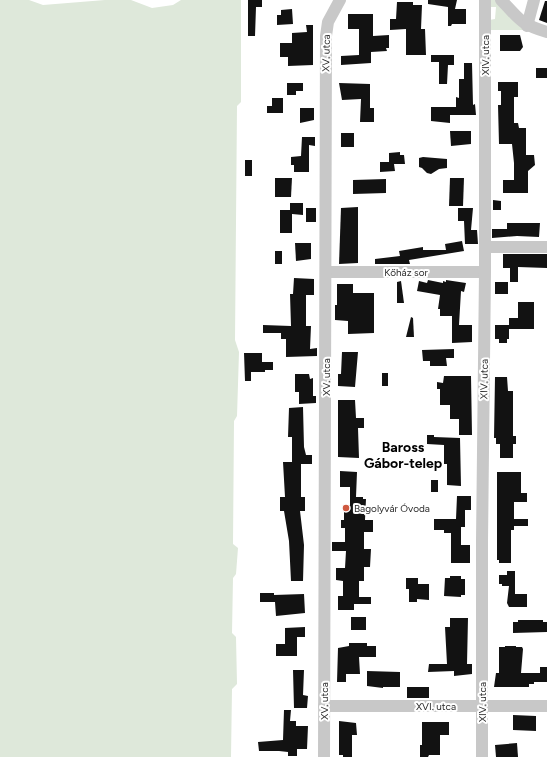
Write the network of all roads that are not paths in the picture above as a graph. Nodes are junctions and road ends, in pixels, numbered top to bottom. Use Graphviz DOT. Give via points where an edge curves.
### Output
graph roads {
  1 [pos="340,0"];
  2 [pos="486,0"];
  3 [pos="501,0"];
  4 [pos="534,0"];
  5 [pos="526,26"];
  6 [pos="547,32"];
  7 [pos="485,247"];
  8 [pos="547,247"];
  9 [pos="326,272"];
  10 [pos="485,272"];
  11 [pos="324,706"];
  12 [pos="482,706"];
  13 [pos="547,706"];
  14 [pos="324,757"];
  15 [pos="482,757"];
  1 -- 9 [label="street, XV. utca" via="328,22 326,36"];
  2 -- 7 [label="street, XIV. utca"];
  3 -- 5 [label="street"];
  4 -- 5 [label="street"];
  5 -- 6 [label="street"];
  7 -- 8 [label="street"];
  7 -- 10 [label="street, XIV. utca"];
  9 -- 10 [label="street, Kőház sor"];
  9 -- 11 [label="street, XV. utca"];
  10 -- 12 [label="street, XIV. utca"];
  11 -- 12 [label="street, XVI. utca"];
  11 -- 14 [label="street, XV. utca"];
  12 -- 13 [label="street, XVI. utca"];
  12 -- 15 [label="street, XIV. utca"];
}
